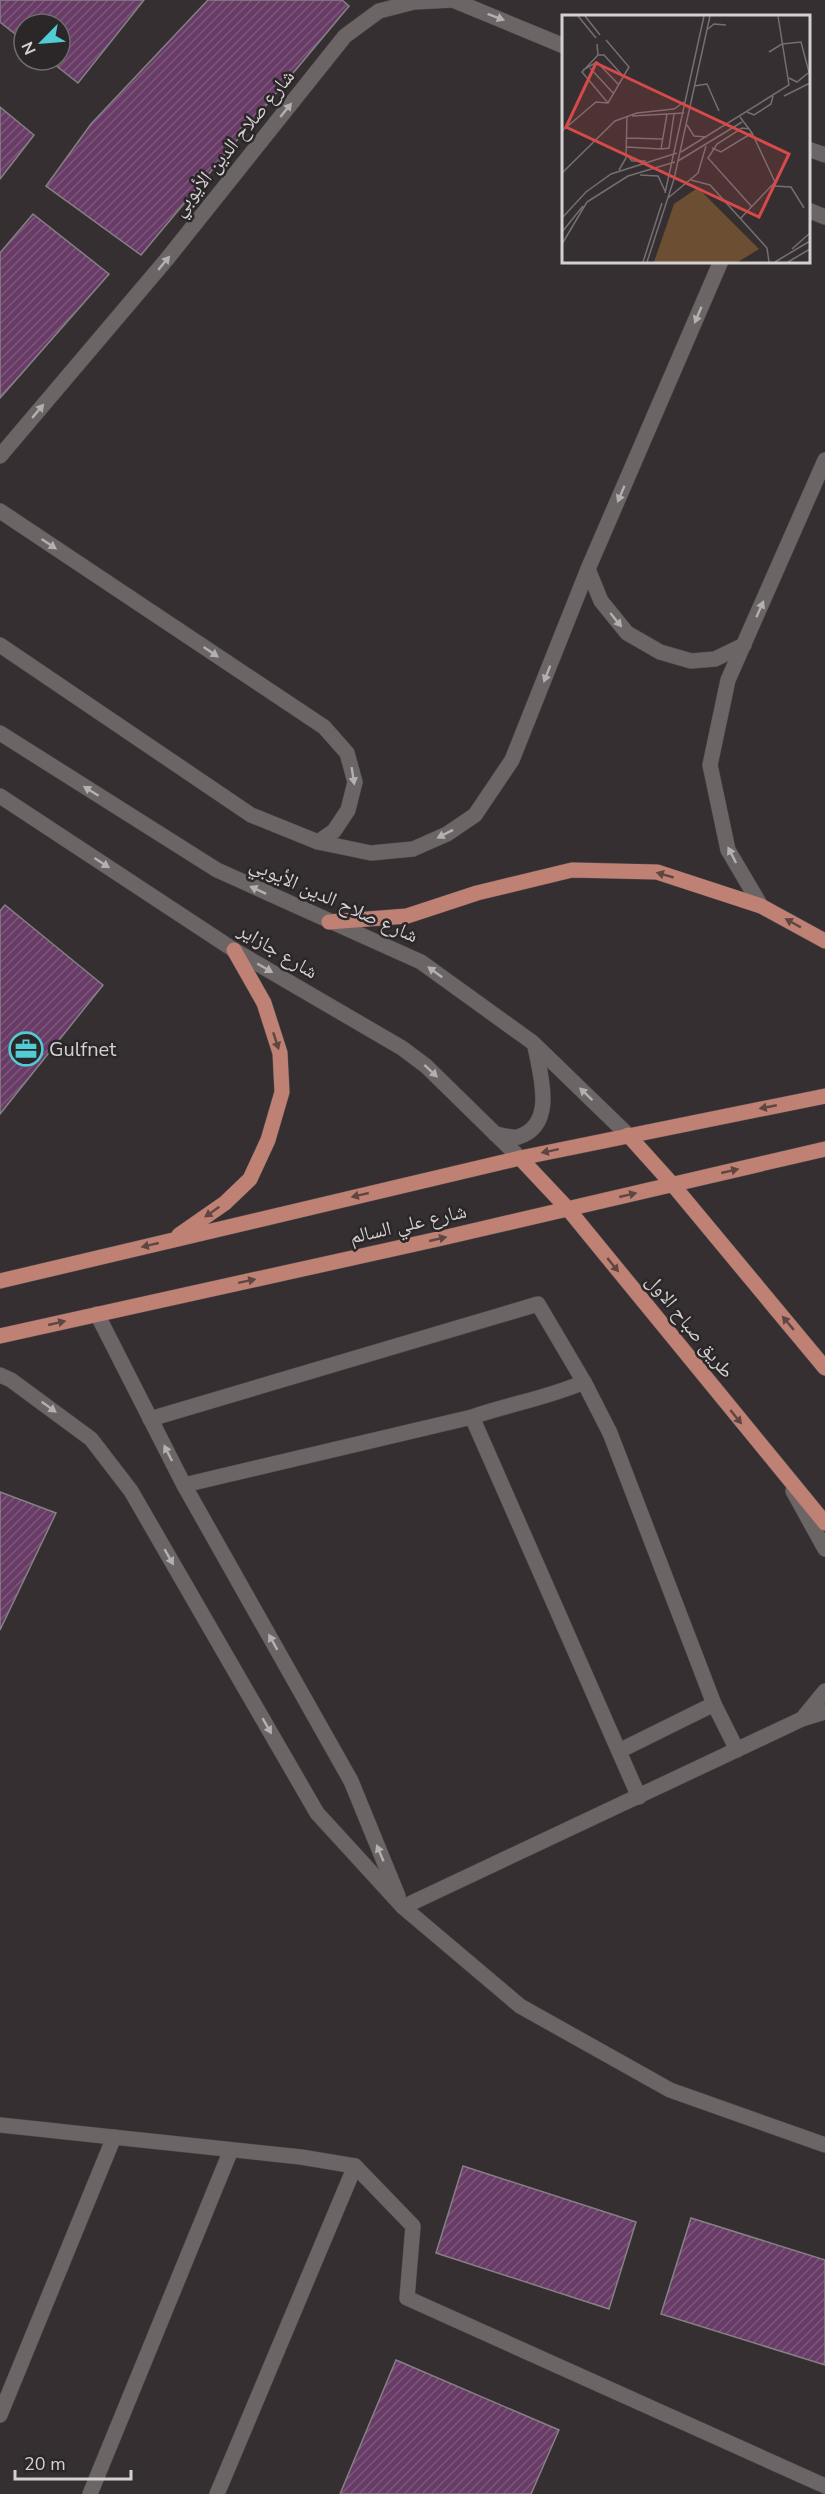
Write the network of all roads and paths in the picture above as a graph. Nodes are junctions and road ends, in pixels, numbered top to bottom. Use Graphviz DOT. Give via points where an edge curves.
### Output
graph roads {
  1 [pos="413,1"];
  2 [pos="562,45"];
  3 [pos="810,150"];
  4 [pos="825,155"];
  5 [pos="810,211"];
  6 [pos="825,217"];
  7 [pos="721,262"];
  8 [pos="0,456"];
  9 [pos="825,460"];
  10 [pos="0,511"];
  11 [pos="588,569"];
  12 [pos="0,645"];
  13 [pos="744,645"];
  14 [pos="0,733"];
  15 [pos="0,796"];
  16 [pos="318,842"];
  17 [pos="761,906"];
  18 [pos="329,922"];
  19 [pos="825,941"];
  20 [pos="234,950"];
  21 [pos="536,1046"];
  22 [pos="825,1096"];
  23 [pos="495,1134"];
  24 [pos="628,1135"];
  25 [pos="825,1149"];
  26 [pos="520,1158"];
  27 [pos="673,1185"];
  28 [pos="568,1209"];
  29 [pos="172,1240"];
  30 [pos="0,1281"];
  31 [pos="97,1314"];
  32 [pos="0,1336"];
  33 [pos="825,1368"];
  34 [pos="0,1375"];
  35 [pos="584,1382"];
  36 [pos="472,1417"];
  37 [pos="150,1419"];
  38 [pos="788,1480"];
  39 [pos="184,1485"];
  40 [pos="825,1523"];
  41 [pos="825,1549"];
  42 [pos="825,1691"];
  43 [pos="714,1704"];
  44 [pos="825,1712"];
  45 [pos="802,1719"];
  46 [pos="737,1750"];
  47 [pos="619,1751"];
  48 [pos="639,1797"];
  49 [pos="403,1907"];
  50 [pos="2,2129"];
  51 [pos="114,2137"];
  52 [pos="825,2145"];
  53 [pos="231,2150"];
  54 [pos="356,2166"];
  55 [pos="0,2415"];
  56 [pos="825,2486"];
  57 [pos="90,2494"];
  58 [pos="217,2494"];
  1 -- 2 [label="street, شارع صلاح الدين الأيوبي, one-way" via="453,0"];
  8 -- 1 [label="street, شارع صلاح الدين الأيوبي, one-way" via="167,259 345,36 379,11"];
  3 -- 4 [label="street"];
  5 -- 6 [label="street"];
  7 -- 11 [label="street, one-way"];
  13 -- 9 [label="street, one-way"];
  10 -- 16 [label="street, one-way" via="324,727 347,753 355,782 348,810 334,831"];
  11 -- 13 [label="street, one-way" via="601,601 627,633 660,652 691,661 715,659"];
  11 -- 16 [label="street, one-way" via="512,760 475,815 447,834 413,849 371,853"];
  12 -- 16 [label="street" via="251,815"];
  17 -- 13 [label="street, one-way" via="728,850 710,765 728,680"];
  18 -- 14 [label="street, شارع صلاح الدين الأيوبي, one-way" via="217,870"];
  15 -- 20 [label="street, شارع جازاير, one-way"];
  17 -- 18 [label="main road, one-way" via="657,872 572,870 477,893 407,916"];
  19 -- 17 [label="main road, one-way"];
  21 -- 18 [label="street, شارع صلاح الدين الأيوبي, one-way" via="421,962"];
  20 -- 23 [label="street, شارع جازاير, one-way" via="402,1048 426,1066"];
  20 -- 29 [label="main road, one-way" via="264,1003 280,1053 282,1092 268,1140 250,1179 225,1203"];
  21 -- 23 [label="street" via="543,1088 542,1115 535,1127 517,1137"];
  24 -- 21 [label="street, شارع صلاح الدين الأيوبي, one-way"];
  22 -- 24 [label="main road, شارع علي السالم, one-way"];
  23 -- 26 [label="street, شارع جازاير"];
  24 -- 26 [label="main road, شارع علي السالم, one-way"];
  24 -- 27 [label="main road"];
  27 -- 25 [label="main road, شارع علي السالم, one-way"];
  26 -- 28 [label="main road, طريق صباح الاول"];
  26 -- 29 [label="main road, شارع علي السالم, one-way"];
  28 -- 27 [label="main road, شارع علي السالم, one-way"];
  33 -- 27 [label="main road, one-way"];
  31 -- 28 [label="main road, شارع علي السالم, one-way"];
  28 -- 38 [label="main road, طريق صباح الاول, one-way"];
  29 -- 30 [label="main road, شارع علي السالم, one-way"];
  32 -- 31 [label="main road, شارع علي السالم, one-way"];
  31 -- 37 [label="street"];
  34 -- 49 [label="street, one-way" via="91,1439 131,1491 316,1813"];
  35 -- 36 [label="street" via="560,1393"];
  35 -- 37 [label="street" via="538,1304"];
  35 -- 43 [label="street" via="610,1433"];
  36 -- 39 [label="street"];
  36 -- 47 [label="street"];
  39 -- 37 [label="street, one-way"];
  38 -- 40 [label="main road, طريق صباح الاول"];
  38 -- 41 [label="street"];
  49 -- 39 [label="street, one-way" via="351,1781"];
  42 -- 45 [label="street"];
  43 -- 46 [label="street"];
  43 -- 47 [label="street"];
  44 -- 45 [label="street"];
  45 -- 46 [label="street"];
  46 -- 48 [label="street"];
  47 -- 48 [label="street"];
  48 -- 49 [label="street"];
  49 -- 52 [label="street" via="520,2006 670,2090"];
  50 -- 51 [label="street"];
  51 -- 53 [label="street"];
  51 -- 55 [label="street"];
  53 -- 54 [label="street"];
  53 -- 57 [label="street"];
  54 -- 56 [label="street" via="413,2226 407,2298"];
  54 -- 58 [label="street"];
}
